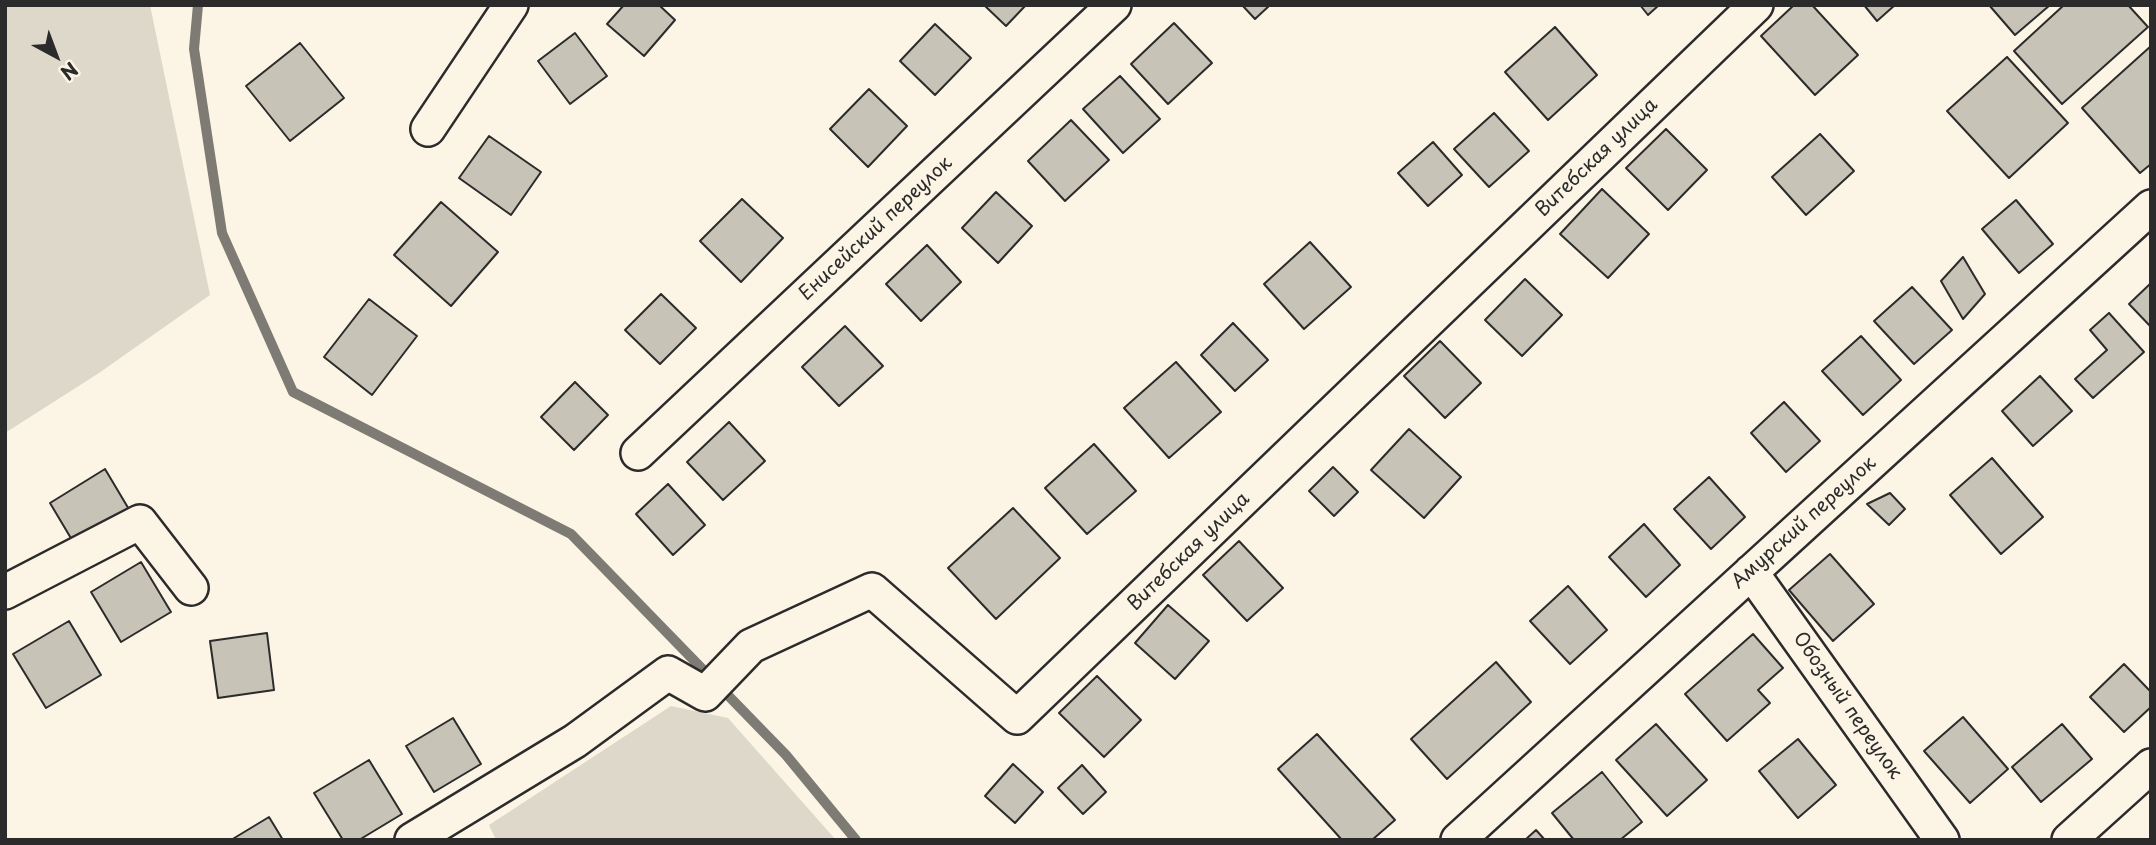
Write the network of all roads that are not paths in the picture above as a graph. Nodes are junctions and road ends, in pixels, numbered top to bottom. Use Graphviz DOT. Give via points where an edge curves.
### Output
graph roads {
  1 [pos="511,5"];
  2 [pos="1114,5"];
  3 [pos="1756,5"];
  4 [pos="428,129"];
  5 [pos="2151,207"];
  6 [pos="638,453"];
  7 [pos="1751,572"];
  8 [pos="191,589"];
  9 [pos="5,592"];
  10 [pos="2151,766"];
  11 [pos="412,840"];
  12 [pos="1458,840"];
  13 [pos="1942,840"];
  14 [pos="2069,840"];
  1 -- 4 [label="street"];
  2 -- 6 [label="street, Енисейский переулок"];
  3 -- 11 [label="street, Витебская улица" via="1017,717 872,590 751,646 705,694 668,673 575,741"];
  5 -- 7 [label="street, Амурский переулок"];
  7 -- 12 [label="street, Амурский переулок"];
  7 -- 13 [label="street, Обозный переулок"];
  8 -- 9 [label="street" via="140,522"];
  10 -- 14 [label="street"];
}
